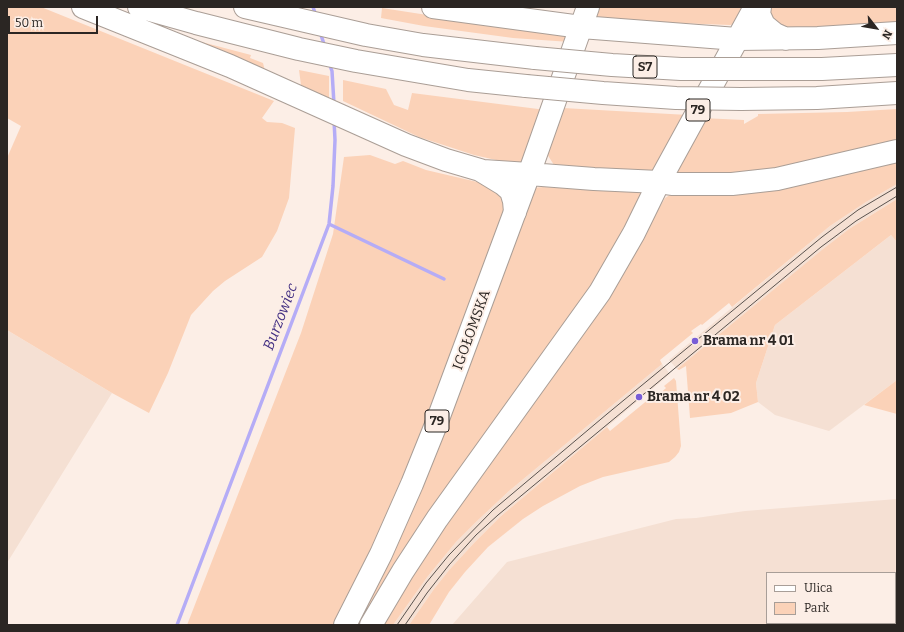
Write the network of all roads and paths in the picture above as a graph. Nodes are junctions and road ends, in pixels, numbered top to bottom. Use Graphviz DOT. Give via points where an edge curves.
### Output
graph roads {
  1 [pos="83,7"];
  2 [pos="139,7"];
  3 [pos="245,7"];
  4 [pos="433,7"];
  5 [pos="755,7"];
  6 [pos="760,7"];
  7 [pos="585,17"];
  8 [pos="897,33"];
  9 [pos="737,38"];
  10 [pos="786,39"];
  11 [pos="897,65"];
  12 [pos="897,93"];
  13 [pos="897,150"];
  14 [pos="480,170"];
  15 [pos="529,174"];
  16 [pos="659,182"];
  17 [pos="515,212"];
  18 [pos="345,625"];
  19 [pos="371,625"];
  1 -- 14 [label="main road" via="167,40 406,145"];
  2 -- 12 [label="main road, S7, bridge" via="356,62 468,80 669,97 817,98"];
  3 -- 11 [label="main road, S7, bridge" via="366,35 423,45 612,65 756,69"];
  4 -- 7 [label="main road"];
  5 -- 9 [label="main road, 79"];
  6 -- 10 [label="main road" via="759,14 764,25"];
  7 -- 9 [label="main road"];
  7 -- 15 [label="main road, IGOŁOMSKA / 79"];
  8 -- 10 [label="main road"];
  9 -- 10 [label="main road"];
  9 -- 16 [label="main road, 79"];
  13 -- 16 [label="main road" via="777,179 732,184"];
  14 -- 15 [label="main road"];
  14 -- 17 [label="main road" via="503,184 510,192"];
  15 -- 16 [label="main road"];
  15 -- 17 [label="main road, IGOŁOMSKA / 79"];
  16 -- 19 [label="main road, 79" via="634,233 600,292 437,519"];
  17 -- 18 [label="main road, IGOŁOMSKA / 79" via="417,472 381,554"];
}
